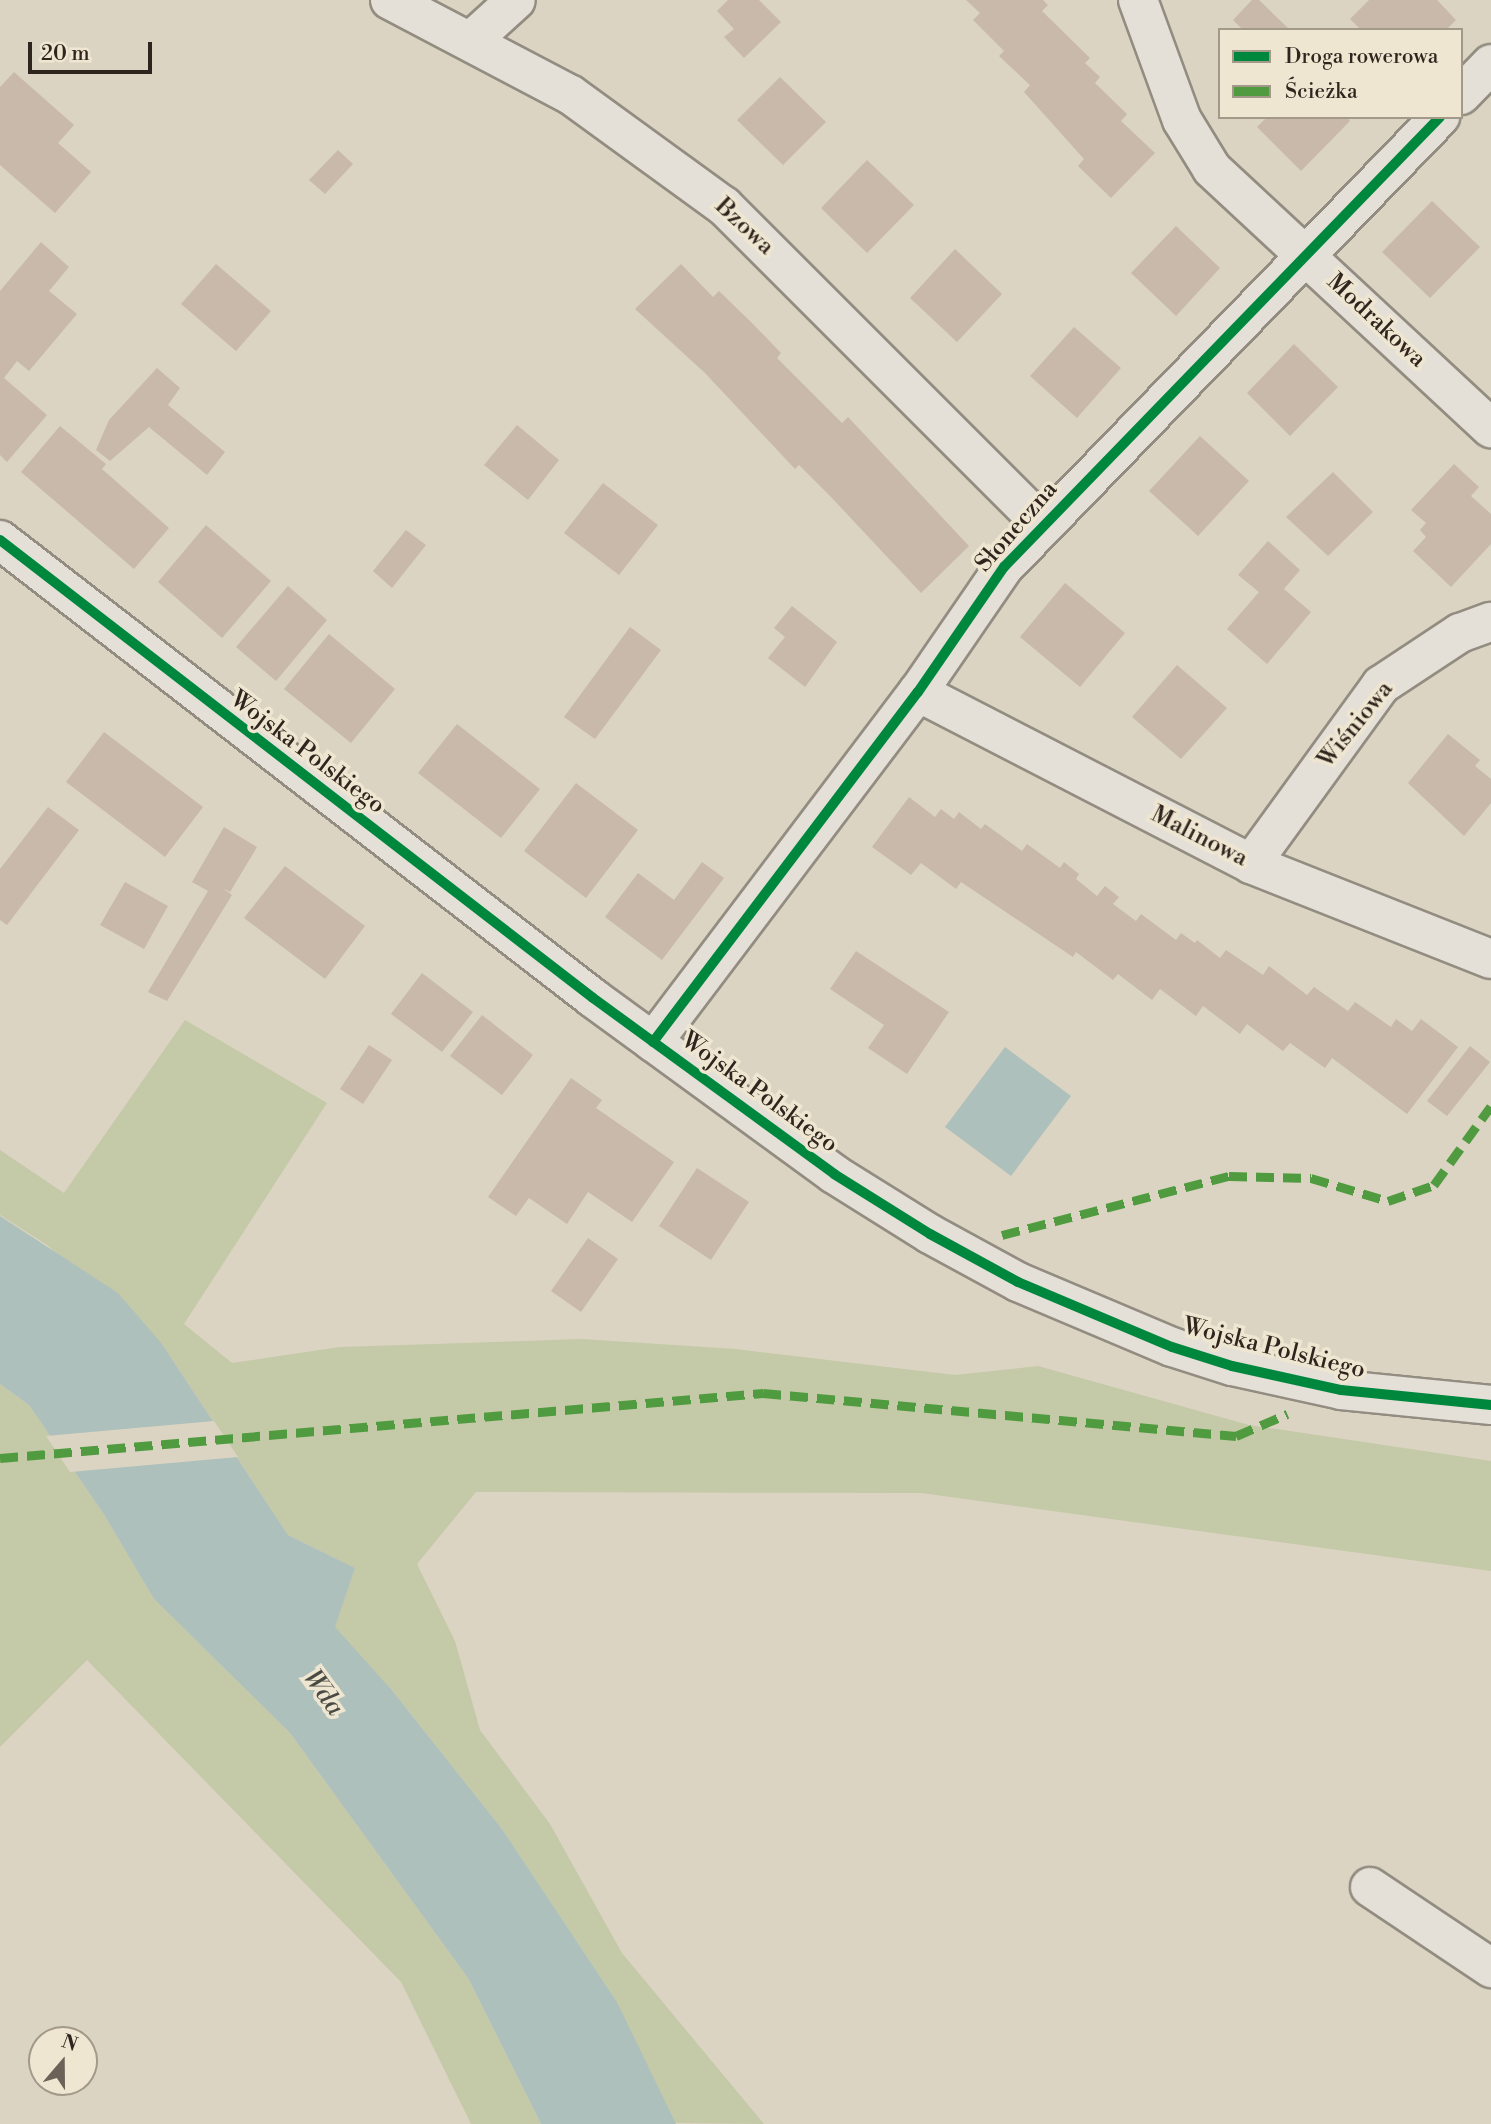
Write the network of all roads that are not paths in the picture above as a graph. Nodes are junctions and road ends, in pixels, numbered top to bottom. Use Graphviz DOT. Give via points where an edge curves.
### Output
graph roads {
  1 [pos="390,0"];
  2 [pos="516,0"];
  3 [pos="1139,0"];
  4 [pos="472,40"];
  5 [pos="1491,64"];
  6 [pos="1463,93"];
  7 [pos="1438,119"];
  8 [pos="1305,256"];
  9 [pos="1491,428"];
  10 [pos="1043,525"];
  11 [pos="0,540"];
  12 [pos="1491,622"];
  13 [pos="918,692"];
  14 [pos="1251,864"];
  15 [pos="1491,959"];
  16 [pos="653,1042"];
  17 [pos="1491,1405"];
  18 [pos="1370,1887"];
  19 [pos="1491,1968"];
  1 -- 4 [label="street, Bzowa"];
  2 -- 4 [label="street"];
  3 -- 8 [label="street, Modrakowa" via="1182,120 1212,169"];
  4 -- 10 [label="street, Bzowa" via="571,95 724,206"];
  5 -- 6 [label="street"];
  7 -- 8 [label="street, Słoneczna"];
  8 -- 9 [label="street, Modrakowa"];
  8 -- 10 [label="street, Słoneczna"];
  10 -- 13 [label="street, Słoneczna" via="1004,568"];
  11 -- 16 [label="street, Wojska Polskiego"];
  12 -- 14 [label="street, Wiśniowa" via="1460,633 1381,685"];
  13 -- 14 [label="street, Malinowa"];
  13 -- 16 [label="street, Słoneczna"];
  14 -- 15 [label="street, Malinowa"];
  16 -- 17 [label="street, Wojska Polskiego" via="834,1174 1018,1282 1172,1347 1233,1366 1340,1390"];
  18 -- 19 [label="street"];
}
